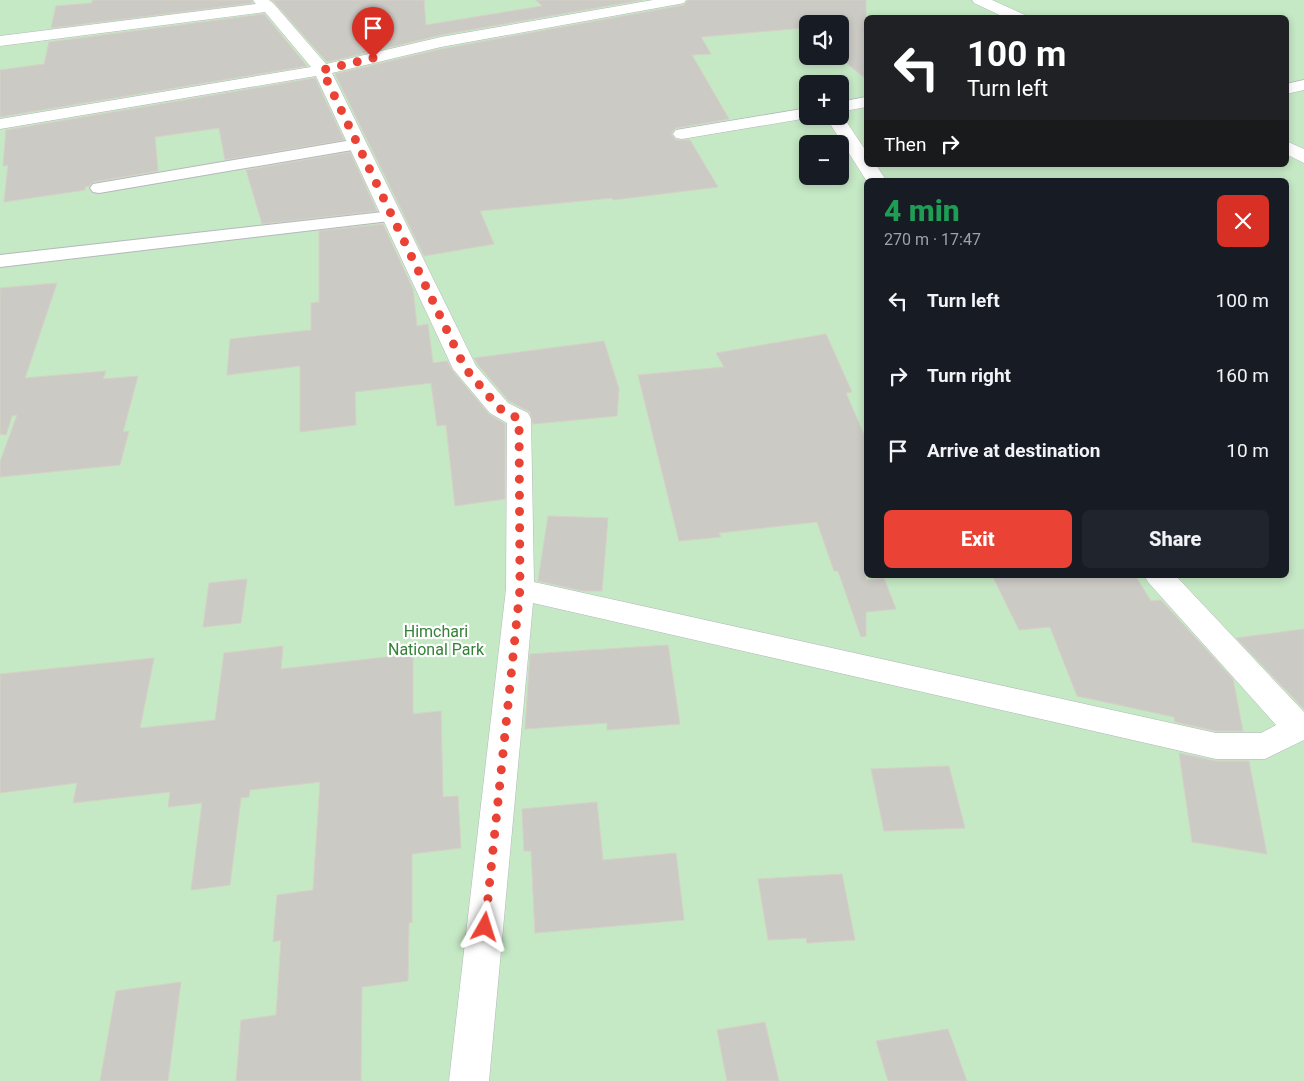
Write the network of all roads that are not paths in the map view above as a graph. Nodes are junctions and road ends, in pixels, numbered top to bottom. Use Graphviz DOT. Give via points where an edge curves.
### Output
graph roads {
  1 [pos="678,0"];
  2 [pos="979,0"];
  3 [pos="264,4"];
  4 [pos="1013,15"];
  5 [pos="0,41"];
  6 [pos="322,70"];
  7 [pos="1304,85"];
  8 [pos="1289,88"];
  9 [pos="864,102"];
  10 [pos="849,105"];
  11 [pos="799,114"];
  12 [pos="0,124"];
  13 [pos="840,125"];
  14 [pos="682,134"];
  15 [pos="358,144"];
  16 [pos="1289,148"];
  17 [pos="1304,157"];
  18 [pos="864,162"];
  19 [pos="867,167"];
  20 [pos="875,178"];
  21 [pos="99,188"];
  22 [pos="392,216"];
  23 [pos="0,261"];
  24 [pos="1161,578"];
  25 [pos="520,589"];
  26 [pos="1301,727"];
  27 [pos="469,1081"];
  1 -- 6 [label="street" via="441,42"];
  2 -- 4 [label="street"];
  3 -- 5 [label="street"];
  3 -- 6 [label="street"];
  6 -- 12 [label="street"];
  6 -- 15 [label="street"];
  7 -- 8 [label="street"];
  9 -- 10 [label="street"];
  11 -- 14 [label="street"];
  13 -- 18 [label="street"];
  15 -- 21 [label="lane"];
  15 -- 22 [label="street"];
  16 -- 17 [label="street"];
  19 -- 20 [label="street"];
  22 -- 23 [label="lane"];
  22 -- 25 [label="street" via="465,368 499,408 519,419"];
  24 -- 26 [label="street"];
  25 -- 26 [label="street" via="1216,746 1265,746"];
  25 -- 27 [label="street"];
}
